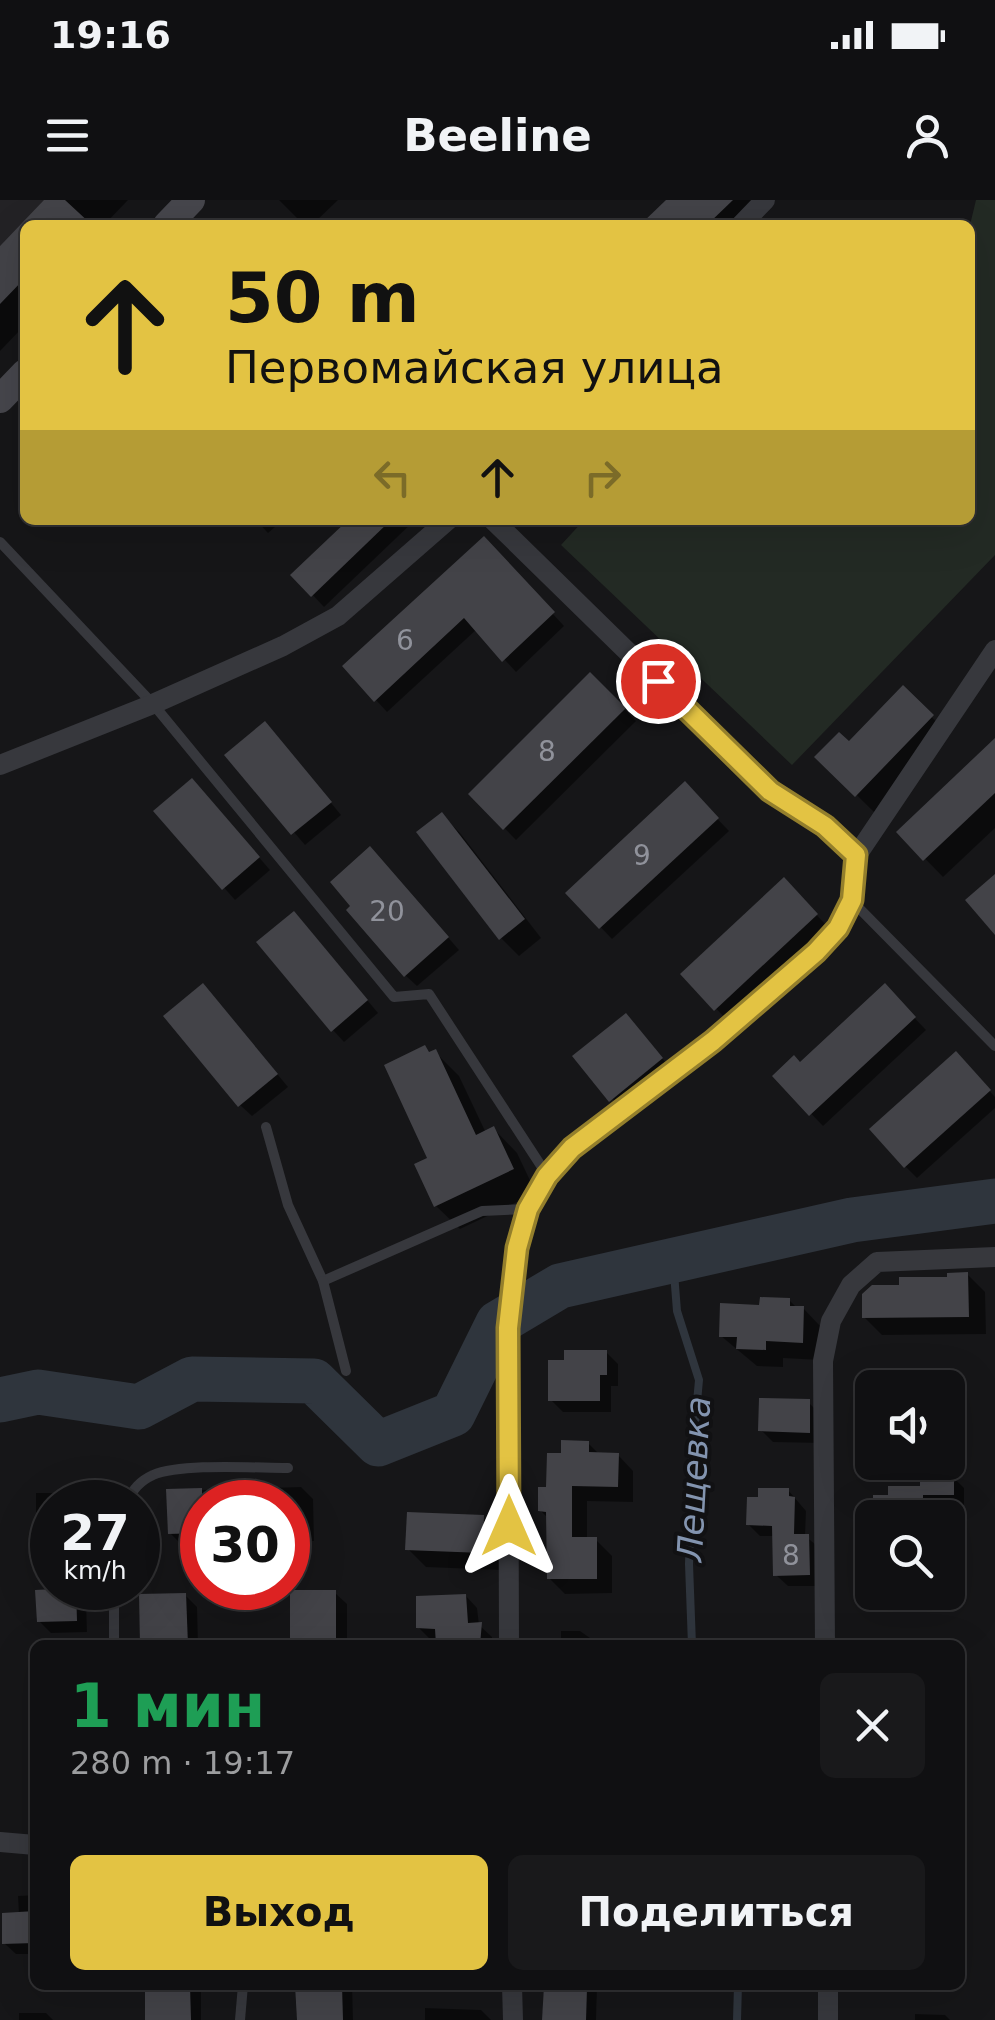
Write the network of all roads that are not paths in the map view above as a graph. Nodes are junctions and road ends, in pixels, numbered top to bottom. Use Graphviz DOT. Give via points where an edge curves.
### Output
graph roads {
  1 [pos="191,200"];
  2 [pos="765,200"];
  3 [pos="172,220"];
  4 [pos="746,220"];
  5 [pos="20,378"];
  6 [pos="0,399"];
  7 [pos="442,525"];
  8 [pos="498,525"];
  9 [pos="0,542"];
  10 [pos="995,650"];
  11 [pos="982,670"];
  12 [pos="995,688"];
  13 [pos="153,704"];
  14 [pos="0,765"];
  15 [pos="856,855"];
  16 [pos="852,900"];
  17 [pos="995,1046"];
  18 [pos="266,1127"];
  19 [pos="547,1176"];
  20 [pos="528,1209"];
  21 [pos="995,1257"];
  22 [pos="322,1281"];
  23 [pos="346,1371"];
  24 [pos="288,1468"];
  25 [pos="144,1480"];
  26 [pos="114,1610"];
  27 [pos="114,1640"];
  28 [pos="509,1640"];
  29 [pos="825,1640"];
  30 [pos="0,1842"];
  31 [pos="30,1845"];
  32 [pos="243,1990"];
  33 [pos="512,1990"];
  34 [pos="828,1990"];
  35 [pos="240,2020"];
  36 [pos="513,2020"];
  37 [pos="828,2020"];
  1 -- 3 [label="street"];
  2 -- 4 [label="street"];
  5 -- 6 [label="street"];
  7 -- 13 [label="street" via="338,616"];
  8 -- 15 [label="street" via="770,791"];
  9 -- 13 [label="lane"];
  10 -- 11 [label="street"];
  11 -- 12 [label="street"];
  11 -- 15 [label="street"];
  13 -- 14 [label="street"];
  13 -- 19 [label="lane" via="394,997 429,994"];
  15 -- 16 [label="street"];
  16 -- 17 [label="lane"];
  16 -- 19 [label="street" via="816,952 572,1148"];
  18 -- 22 [label="lane" via="288,1205"];
  19 -- 20 [label="street"];
  20 -- 22 [label="lane" via="482,1211"];
  20 -- 28 [label="street" via="508,1328"];
  21 -- 29 [label="street" via="877,1262 850,1286 831,1321 823,1361"];
  22 -- 23 [label="lane"];
  24 -- 25 [label="lane" via="170,1470"];
  26 -- 27 [label="lane"];
  30 -- 31 [label="street"];
  32 -- 35 [label="lane"];
  33 -- 36 [label="street"];
  34 -- 37 [label="street"];
}
